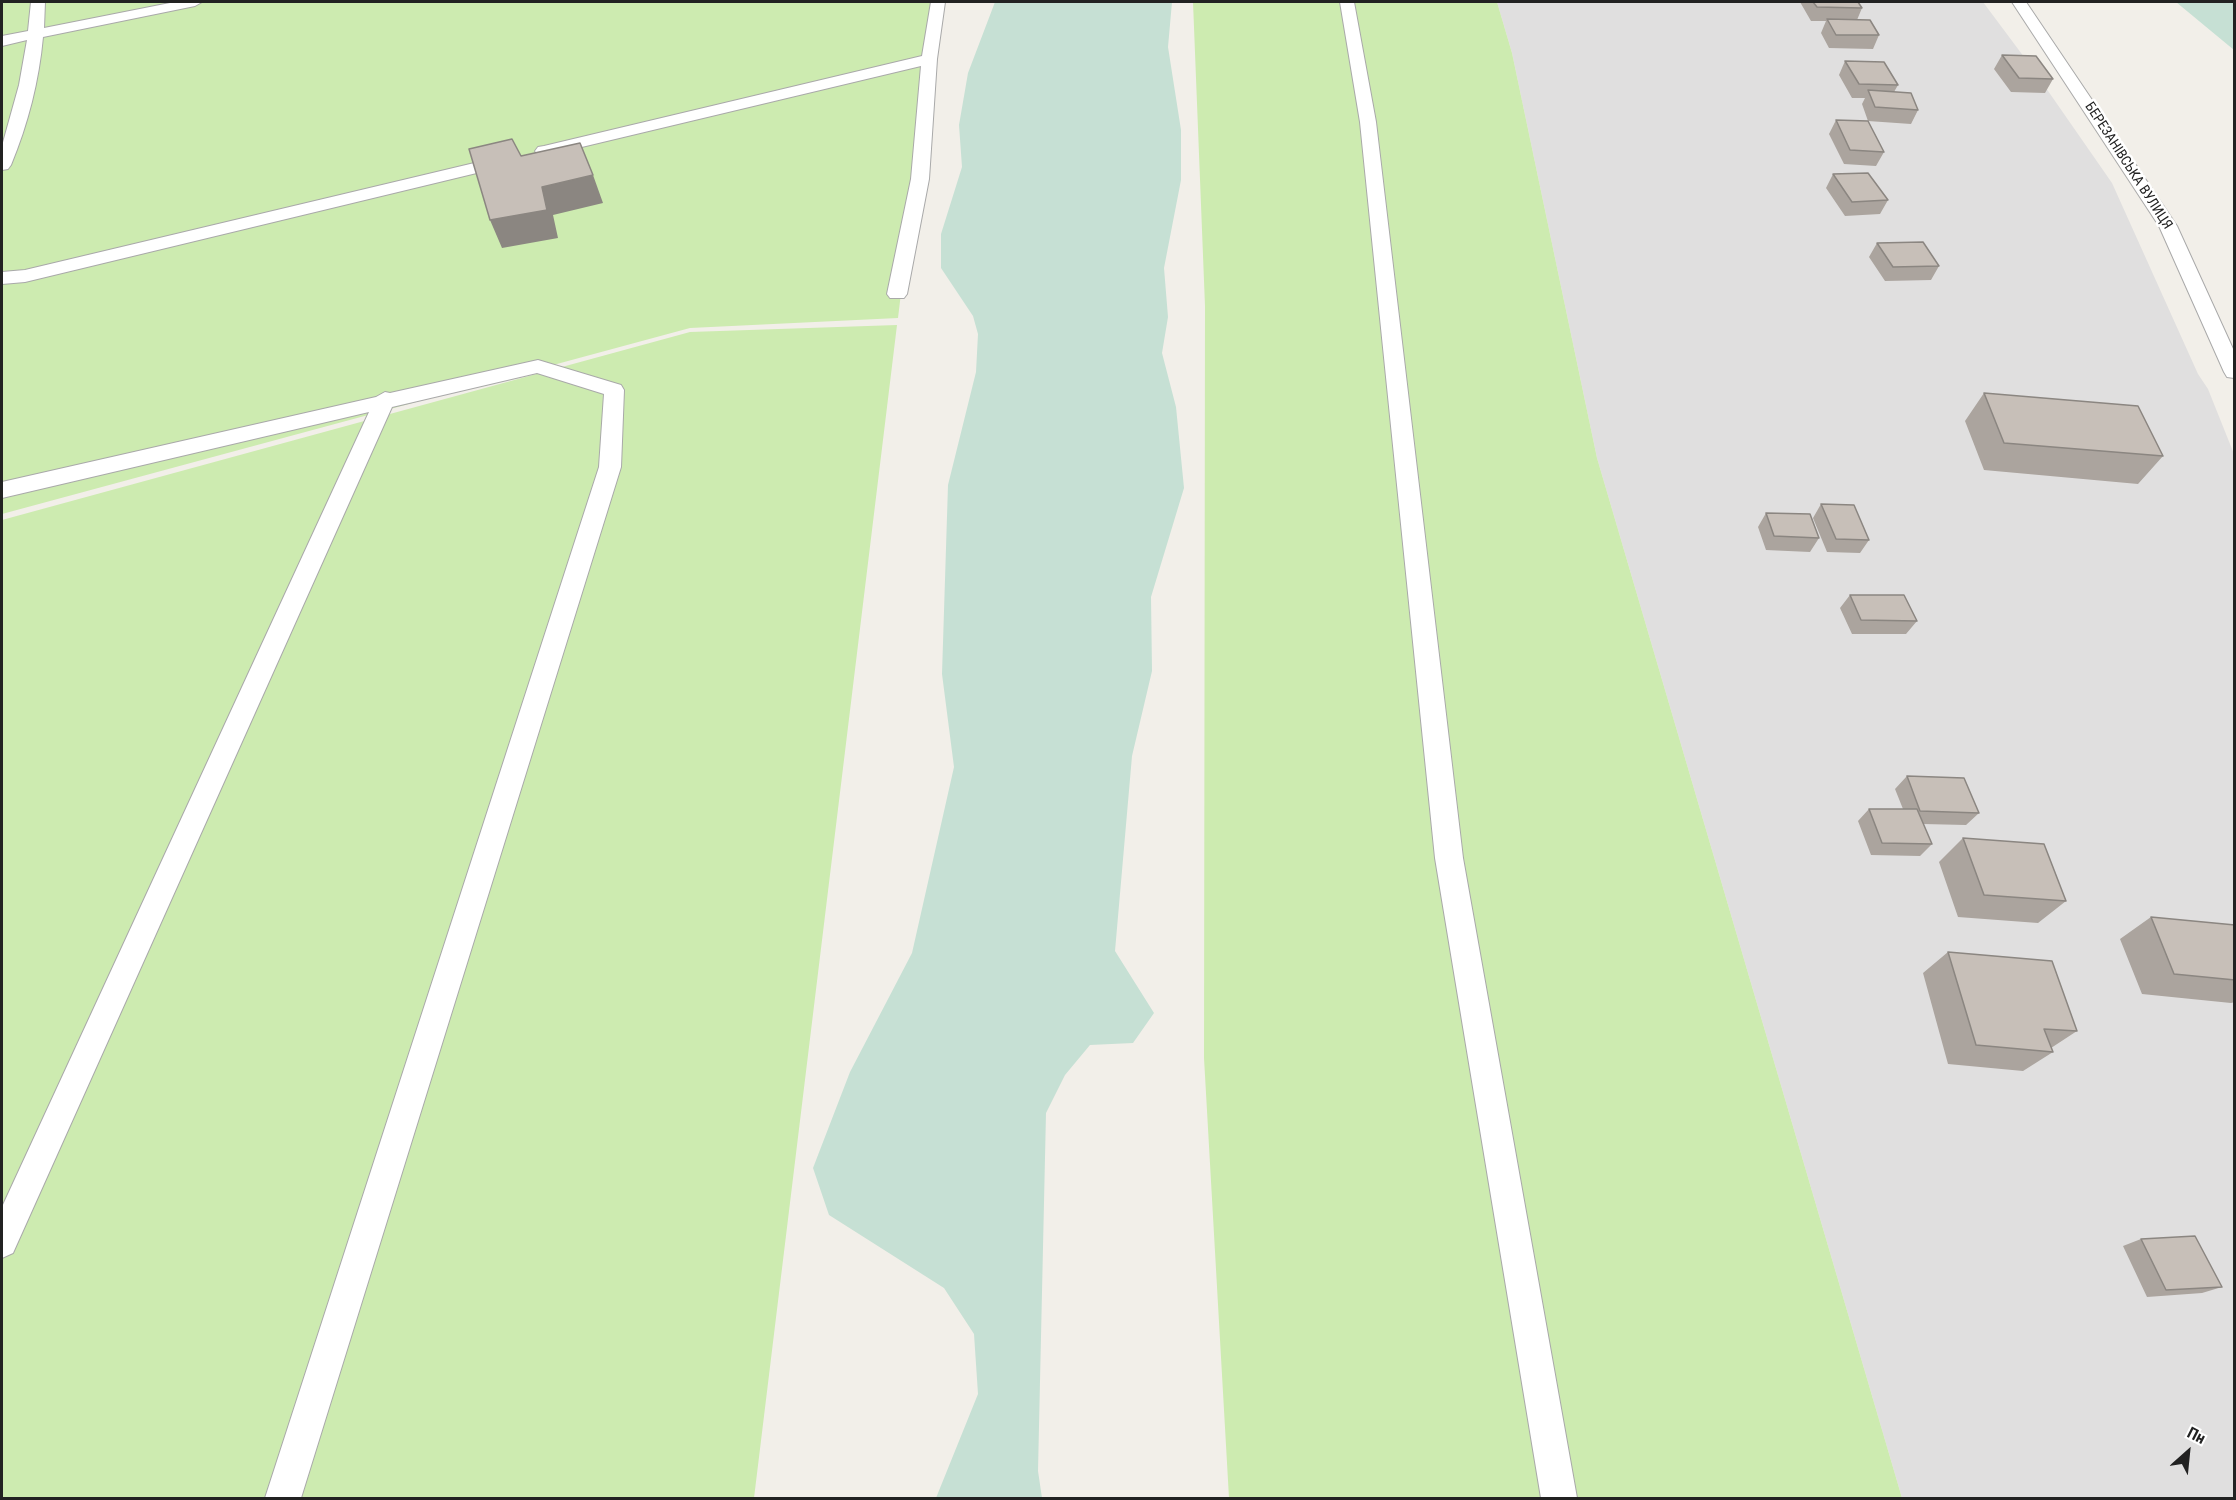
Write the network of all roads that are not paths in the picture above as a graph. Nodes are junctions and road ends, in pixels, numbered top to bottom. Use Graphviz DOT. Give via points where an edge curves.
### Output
graph roads {
  1 [pos="38,2"];
  2 [pos="195,2"];
  3 [pos="938,2"];
  4 [pos="1347,2"];
  5 [pos="2019,2"];
  6 [pos="38,33"];
  7 [pos="2,41"];
  8 [pos="929,59"];
  9 [pos="2,165"];
  10 [pos="2,278"];
  11 [pos="897,294"];
  12 [pos="2235,372"];
  13 [pos="385,399"];
  14 [pos="2,490"];
  15 [pos="2,1242"];
  16 [pos="283,1498"];
  17 [pos="1559,1498"];
  1 -- 6 [label="lane"];
  2 -- 6 [label="lane"];
  3 -- 8 [label="lane"];
  4 -- 17 [label="lane" via="1368,122 1449,858"];
  5 -- 12 [label="lane, БЕРЕЗАНІВСЬКА ВУЛИЦЯ" via="2169,226"];
  6 -- 7 [label="lane"];
  6 -- 9 [label="lane" via="11,145"];
  8 -- 10 [label="lane" via="25,276"];
  8 -- 11 [label="lane" via="920,179"];
  13 -- 14 [label="lane"];
  13 -- 15 [label="lane"];
  13 -- 16 [label="lane" via="538,366 614,390 610,467"];
}
